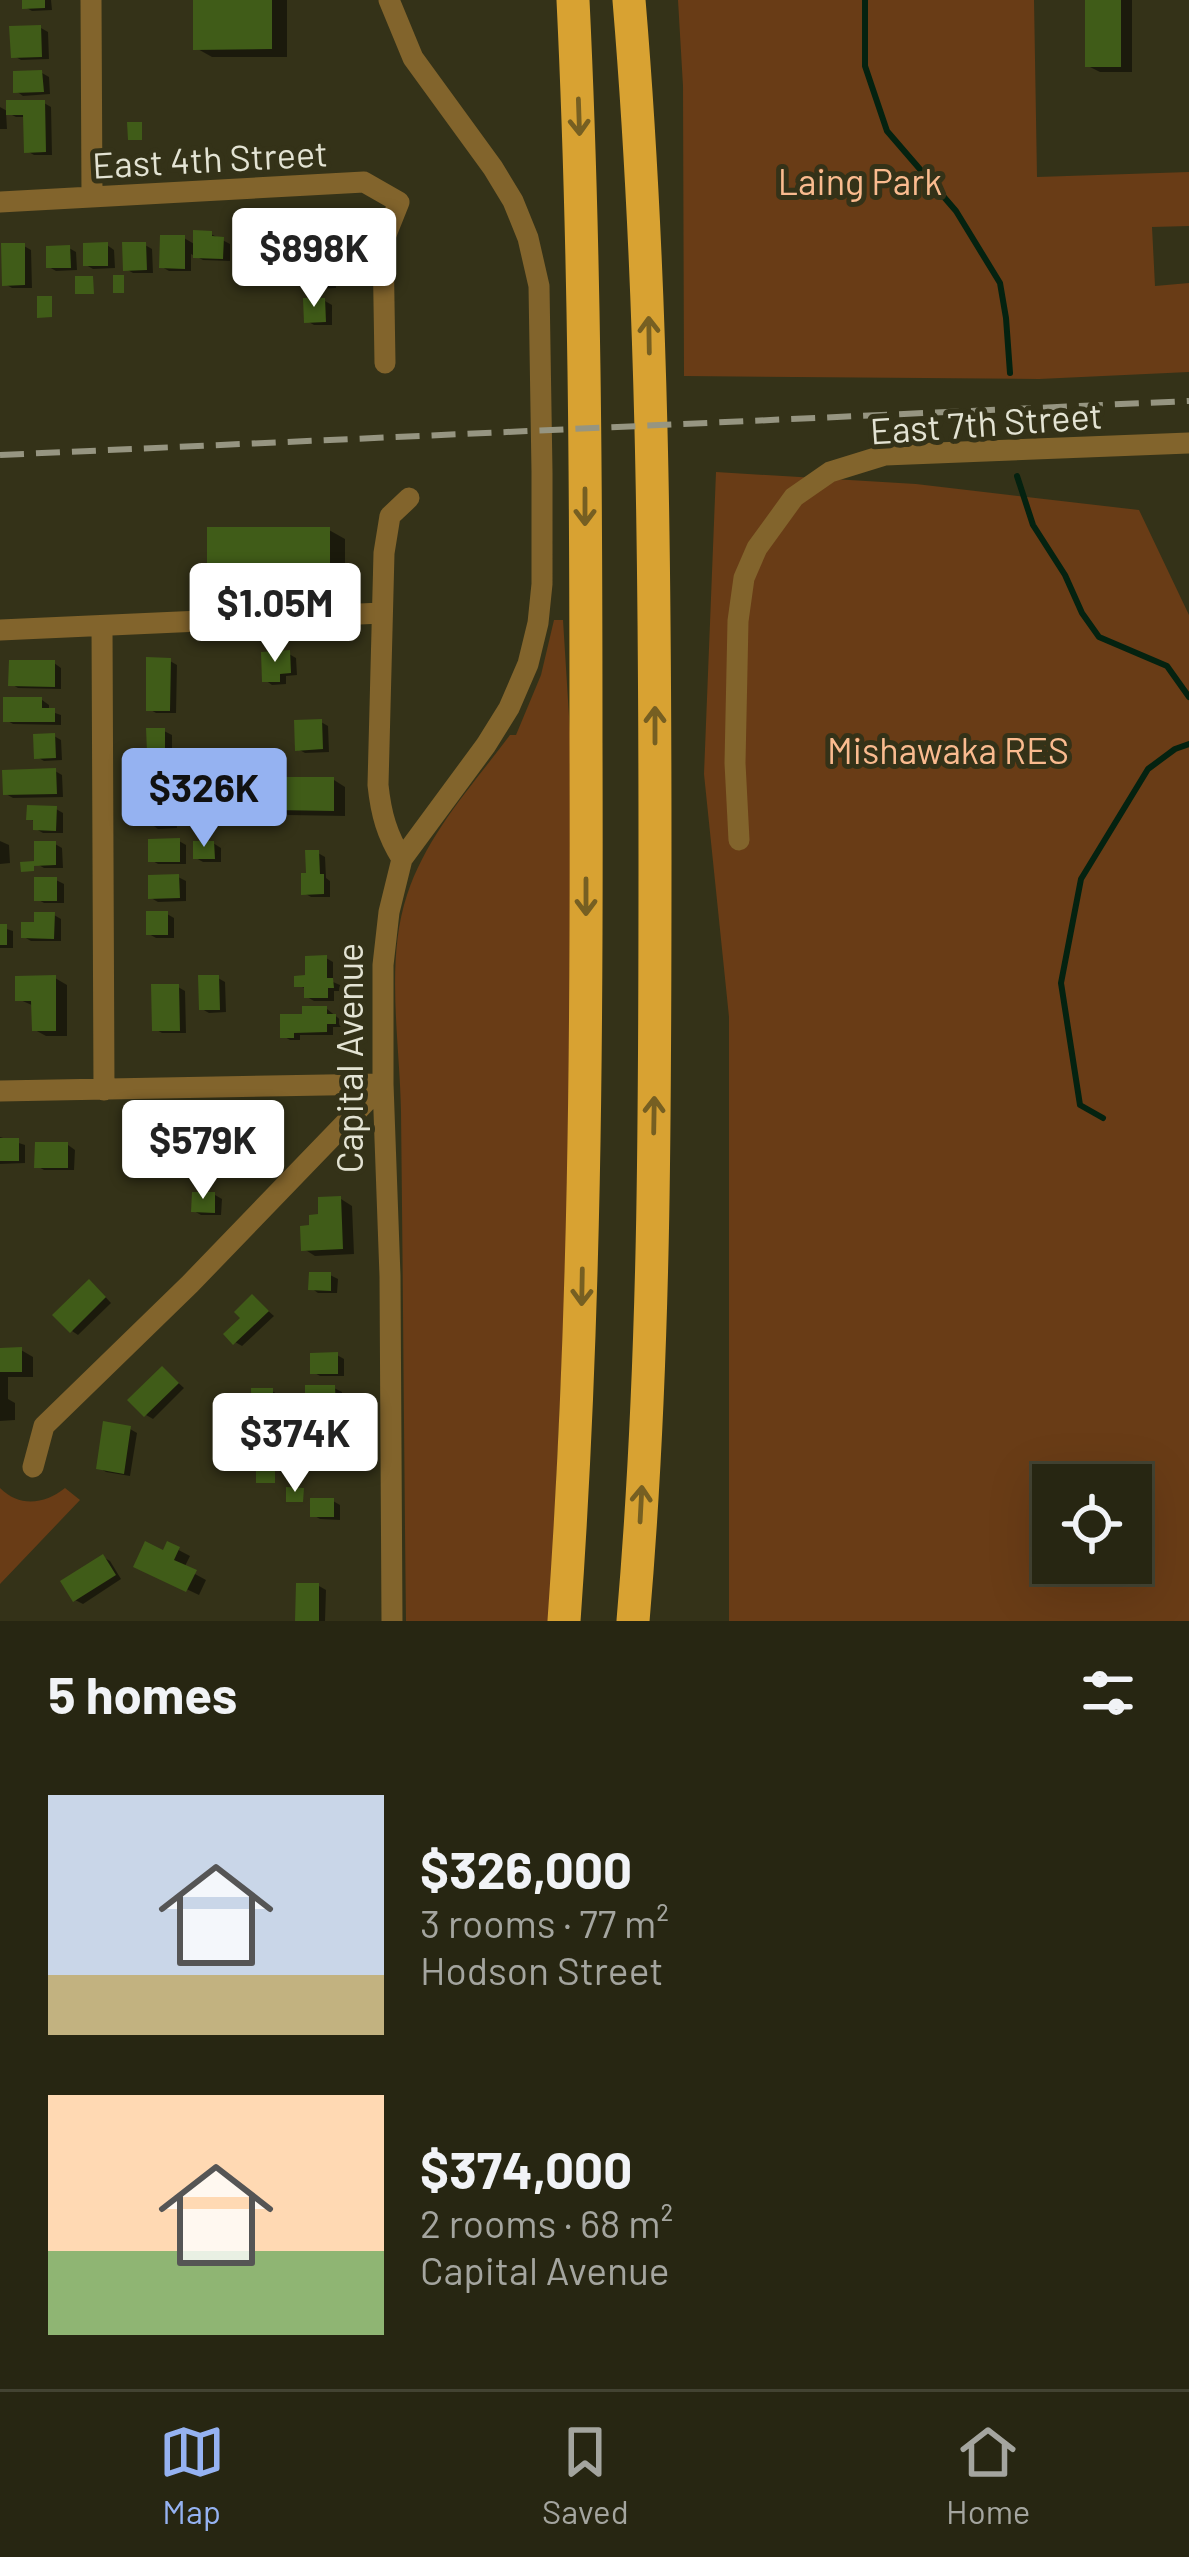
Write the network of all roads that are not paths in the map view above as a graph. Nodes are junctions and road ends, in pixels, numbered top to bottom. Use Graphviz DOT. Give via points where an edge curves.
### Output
graph roads {
  1 [pos="91,0"];
  2 [pos="389,0"];
  3 [pos="574,0"];
  4 [pos="629,0"];
  5 [pos="92,197"];
  6 [pos="0,202"];
  7 [pos="385,363"];
  8 [pos="1189,443"];
  9 [pos="409,498"];
  10 [pos="382,614"];
  11 [pos="102,626"];
  12 [pos="0,630"];
  13 [pos="739,840"];
  14 [pos="402,860"];
  15 [pos="383,1084"];
  16 [pos="0,1090"];
  17 [pos="104,1090"];
  18 [pos="33,1467"];
  19 [pos="392,1621"];
  20 [pos="564,1621"];
  21 [pos="633,1621"];
  1 -- 5 [label="street"];
  2 -- 14 [label="street, Capital Avenue" via="413,58 513,201 528,238 541,331 542,584 528,664 486,745"];
  3 -- 20 [label="highway, one-way" via="585,330 587,1054"];
  21 -- 4 [label="highway, one-way" via="653,1287 655,650 647,281"];
  5 -- 6 [label="street, East 4th Street"];
  5 -- 7 [label="street, East 4th Street" via="364,182 399,202 383,242"];
  8 -- 13 [label="street, East 7th Street" via="885,454 830,472 794,496 744,578"];
  9 -- 10 [label="street" via="390,516"];
  10 -- 11 [label="street"];
  10 -- 14 [label="street" via="378,785 381,817"];
  11 -- 12 [label="street"];
  11 -- 17 [label="street"];
  14 -- 15 [label="street, Capital Avenue" via="382,965"];
  15 -- 17 [label="street"];
  15 -- 18 [label="street" via="44,1426"];
  15 -- 19 [label="street, Capital Avenue"];
  16 -- 17 [label="street"];
}
